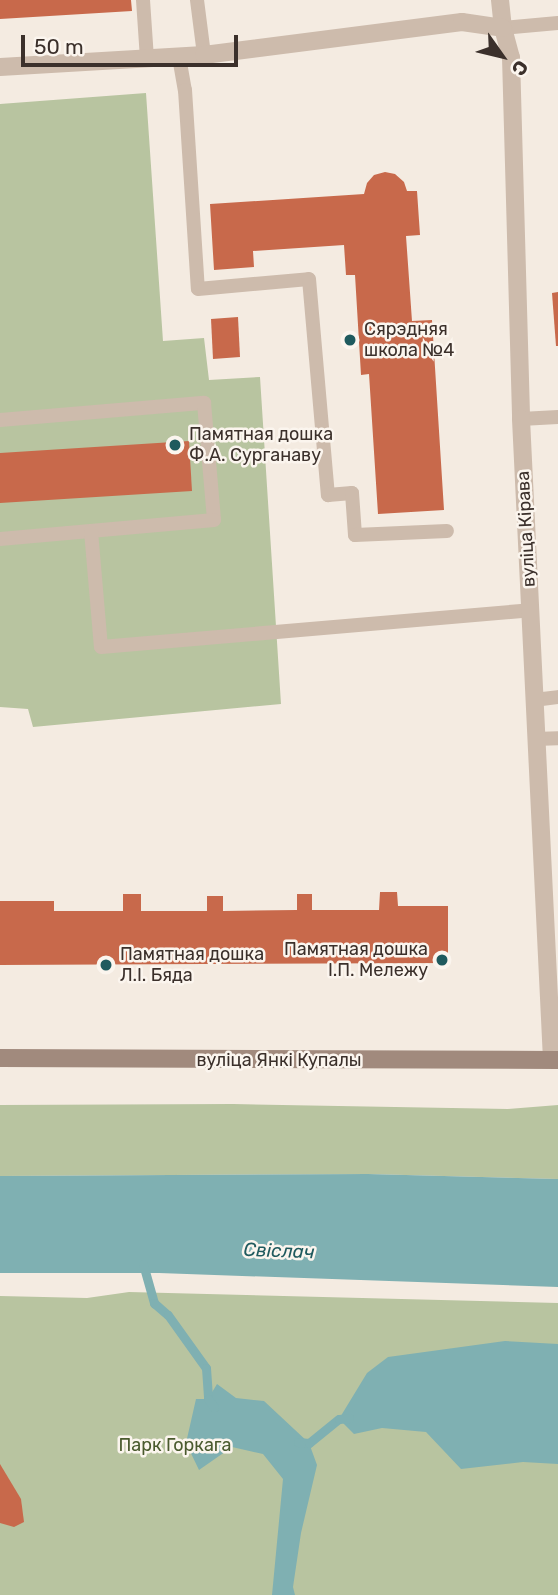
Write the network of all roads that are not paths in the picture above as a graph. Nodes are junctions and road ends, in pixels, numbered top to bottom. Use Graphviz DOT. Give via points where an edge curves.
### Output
graph roads {
  1 [pos="143,0"];
  2 [pos="197,0"];
  3 [pos="500,0"];
  4 [pos="558,23"];
  5 [pos="503,28"];
  6 [pos="204,55"];
  7 [pos="178,57"];
  8 [pos="147,59"];
  9 [pos="0,67"];
  10 [pos="558,417"];
  11 [pos="521,419"];
  12 [pos="0,420"];
  13 [pos="91,531"];
  14 [pos="447,531"];
  15 [pos="0,539"];
  16 [pos="530,610"];
  17 [pos="558,697"];
  18 [pos="534,700"];
  19 [pos="558,738"];
  20 [pos="535,739"];
  21 [pos="0,1058"];
  22 [pos="555,1059"];
  1 -- 8 [label="lane"];
  2 -- 6 [label="lane"];
  3 -- 5 [label="street, вуліца Кірава"];
  4 -- 5 [label="lane"];
  5 -- 6 [label="street" via="462,22"];
  5 -- 11 [label="street, вуліца Кірава" via="511,57"];
  6 -- 7 [label="street"];
  7 -- 8 [label="street"];
  7 -- 14 [label="lane" via="185,90 198,289 309,279 328,495 352,493 355,535"];
  8 -- 9 [label="street"];
  10 -- 11 [label="lane"];
  11 -- 16 [label="street, вуліца Кірава"];
  12 -- 13 [label="lane" via="204,403 214,520"];
  13 -- 15 [label="lane"];
  13 -- 16 [label="lane" via="101,647"];
  16 -- 18 [label="street, вуліца Кірава"];
  17 -- 18 [label="lane"];
  18 -- 20 [label="street, вуліца Кірава"];
  19 -- 20 [label="lane"];
  20 -- 22 [label="street, вуліца Кірава"];
  21 -- 22 [label="main road, вуліца Янкі Купалы"];
}
